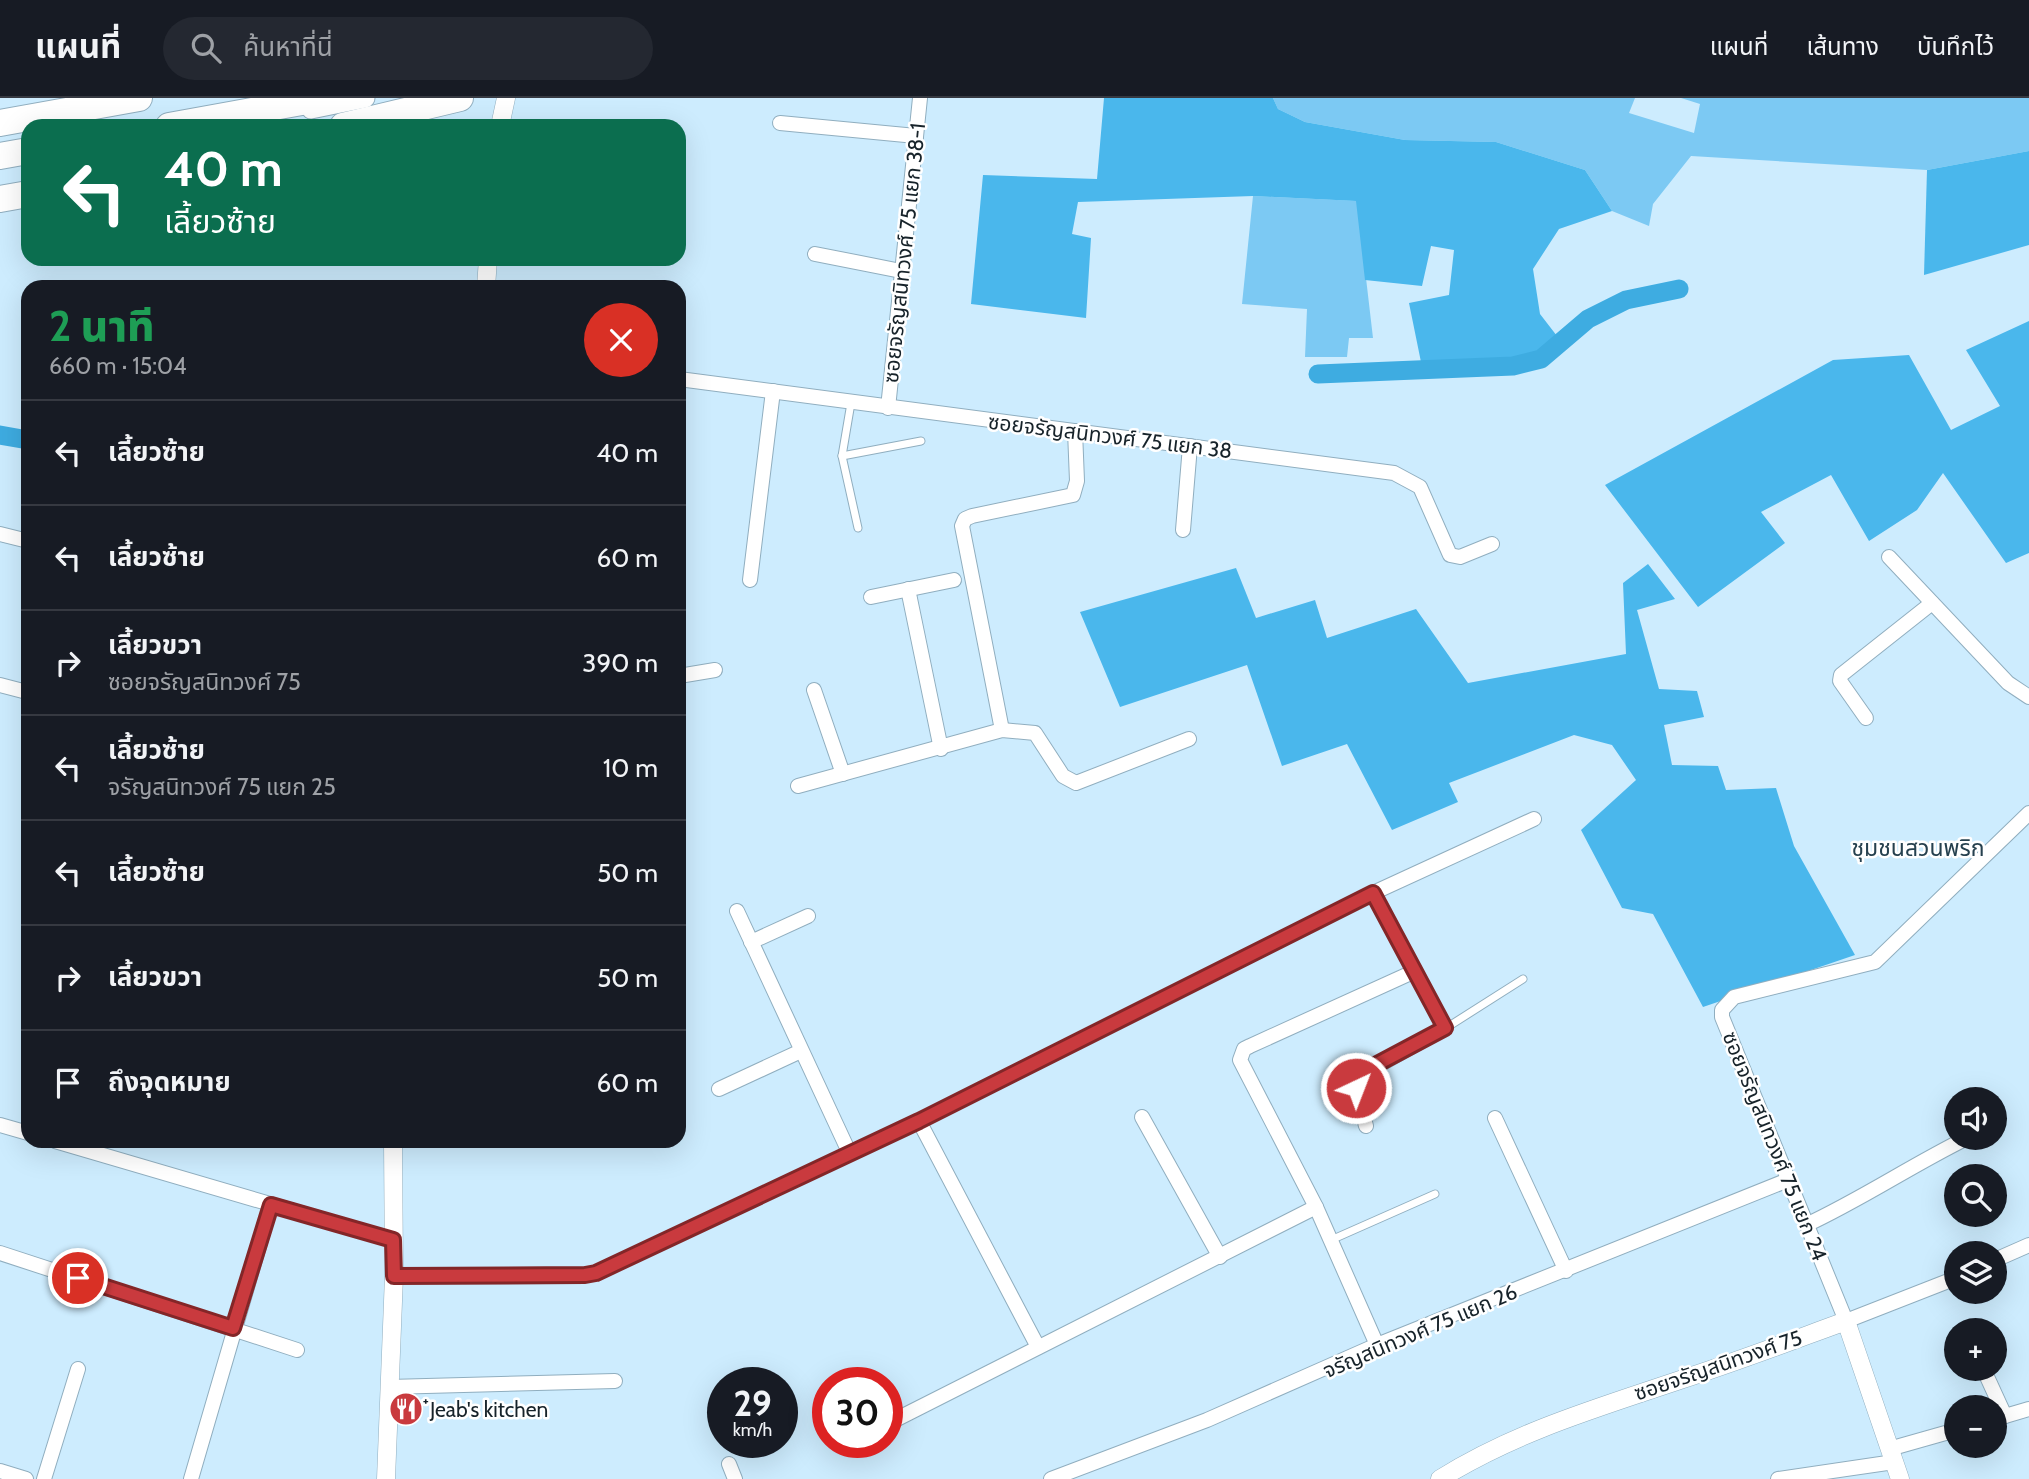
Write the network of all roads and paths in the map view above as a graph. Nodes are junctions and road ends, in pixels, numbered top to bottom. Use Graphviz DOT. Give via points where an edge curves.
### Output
graph roads {
  1 [pos="139,98"];
  2 [pos="324,98"];
  3 [pos="365,98"];
  4 [pos="460,98"];
  5 [pos="506,98"];
  6 [pos="920,98"];
  7 [pos="21,119"];
  8 [pos="22,119"];
  9 [pos="208,119"];
  10 [pos="254,119"];
  11 [pos="372,119"];
  12 [pos="502,119"];
  13 [pos="0,123"];
  14 [pos="780,123"];
  15 [pos="916,136"];
  16 [pos="21,152"];
  17 [pos="0,156"];
  18 [pos="21,159"];
  19 [pos="0,162"];
  20 [pos="21,195"];
  21 [pos="0,199"];
  22 [pos="815,254"];
  23 [pos="901,271"];
  24 [pos="686,380"];
  25 [pos="773,391"];
  26 [pos="851,402"];
  27 [pos="888,408"];
  28 [pos="1075,430"];
  29 [pos="921,440"];
  30 [pos="1190,446"];
  31 [pos="842,456"];
  32 [pos="858,528"];
  33 [pos="1183,530"];
  34 [pos="0,534"];
  35 [pos="21,539"];
  36 [pos="1492,544"];
  37 [pos="1889,557"];
  38 [pos="750,580"];
  39 [pos="954,580"];
  40 [pos="908,589"];
  41 [pos="871,597"];
  42 [pos="1932,603"];
  43 [pos="715,670"];
  44 [pos="686,675"];
  45 [pos="0,685"];
  46 [pos="21,690"];
  47 [pos="814,690"];
  48 [pos="2029,697"];
  49 [pos="1866,718"];
  50 [pos="1003,730"];
  51 [pos="1189,740"];
  52 [pos="941,749"];
  53 [pos="843,774"];
  54 [pos="798,786"];
  55 [pos="2029,813"];
  56 [pos="1534,819"];
  57 [pos="1373,893"];
  58 [pos="737,911"];
  59 [pos="808,916"];
  60 [pos="751,942"];
  61 [pos="1413,972"];
  62 [pos="1523,979"];
  63 [pos="1445,1028"];
  64 [pos="801,1051"];
  65 [pos="719,1088"];
  66 [pos="1142,1117"];
  67 [pos="1495,1118"];
  68 [pos="919,1121"];
  69 [pos="0,1125"];
  70 [pos="1366,1126"];
  71 [pos="21,1131"];
  72 [pos="79,1148"];
  73 [pos="393,1148"];
  74 [pos="1944,1149"];
  75 [pos="849,1152"];
  76 [pos="1788,1180"];
  77 [pos="1435,1194"];
  78 [pos="271,1205"];
  79 [pos="1316,1207"];
  80 [pos="1806,1225"];
  81 [pos="393,1240"];
  82 [pos="1331,1240"];
  83 [pos="2029,1245"];
  84 [pos="0,1253"];
  85 [pos="2007,1255"];
  86 [pos="1220,1257"];
  87 [pos="1566,1271"];
  88 [pos="394,1276"];
  89 [pos="1944,1283"];
  90 [pos="1846,1321"];
  91 [pos="233,1328"];
  92 [pos="1377,1345"];
  93 [pos="1038,1347"];
  94 [pos="297,1350"];
  95 [pos="78,1369"];
  96 [pos="615,1381"];
  97 [pos="389,1387"];
  98 [pos="2029,1409"];
  99 [pos="2007,1415"];
  100 [pos="903,1416"];
  101 [pos="1944,1436"];
  102 [pos="1894,1463"];
  103 [pos="729,1464"];
  104 [pos="0,1471"];
  105 [pos="26,1479"];
  106 [pos="44,1479"];
  107 [pos="191,1479"];
  108 [pos="386,1479"];
  109 [pos="735,1479"];
  110 [pos="1051,1479"];
  111 [pos="1440,1479"];
  112 [pos="1778,1479"];
  1 -- 8 [label="highway"];
  2 -- 9 [label="highway"];
  3 -- 10 [label="main road"];
  4 -- 11 [label="highway"];
  5 -- 12 [label="street"];
  6 -- 15 [label="street, ซอยจรัญสนิทวงศ์ 75 แยก 38-1"];
  7 -- 13 [label="highway"];
  14 -- 15 [label="street"];
  15 -- 23 [label="street, ซอยจรัญสนิทวงศ์ 75 แยก 38-1"];
  16 -- 17 [label="highway"];
  18 -- 19 [label="main road"];
  20 -- 21 [label="highway"];
  22 -- 23 [label="street"];
  23 -- 27 [label="street, ซอยจรัญสนิทวงศ์ 75 แยก 38-1"];
  24 -- 25 [label="street, ซอยจรัญสนิทวงศ์ 75 แยก 38"];
  25 -- 26 [label="street, ซอยจรัญสนิทวงศ์ 75 แยก 38"];
  25 -- 38 [label="street"];
  26 -- 27 [label="street, ซอยจรัญสนิทวงศ์ 75 แยก 38"];
  26 -- 31 [label="lane"];
  27 -- 28 [label="street, ซอยจรัญสนิทวงศ์ 75 แยก 38"];
  28 -- 30 [label="street, ซอยจรัญสนิทวงศ์ 75 แยก 38"];
  28 -- 50 [label="street" via="1077,481 1073,495 972,516 962,526"];
  29 -- 31 [label="lane"];
  30 -- 33 [label="street"];
  30 -- 36 [label="street, ซอยจรัญสนิทวงศ์ 75 แยก 38" via="1394,473 1420,487 1450,555 1460,557"];
  31 -- 32 [label="lane"];
  34 -- 35 [label="street"];
  37 -- 42 [label="street"];
  39 -- 40 [label="street"];
  40 -- 41 [label="street"];
  40 -- 52 [label="street"];
  42 -- 48 [label="street" via="2008,683"];
  42 -- 49 [label="street" via="1841,675 1840,681"];
  43 -- 44 [label="street"];
  45 -- 46 [label="street"];
  47 -- 53 [label="street"];
  50 -- 51 [label="street" via="1035,733 1063,776 1076,783"];
  50 -- 52 [label="street"];
  52 -- 53 [label="street"];
  53 -- 54 [label="street"];
  55 -- 76 [label="street, ซอยจรัญสนิทวงศ์ 75 แยก 24" via="1875,962 1734,997 1725,1005 1722,1017"];
  56 -- 57 [label="street"];
  57 -- 61 [label="street"];
  57 -- 68 [label="street"];
  58 -- 60 [label="street"];
  59 -- 60 [label="street"];
  60 -- 64 [label="street"];
  61 -- 63 [label="street"];
  61 -- 79 [label="street" via="1250,1046 1242,1054 1240,1065"];
  62 -- 63 [label="lane"];
  63 -- 70 [label="street" via="1361,1075 1356,1088"];
  64 -- 65 [label="street"];
  64 -- 75 [label="street"];
  66 -- 86 [label="street"];
  67 -- 87 [label="street"];
  68 -- 75 [label="street"];
  68 -- 93 [label="street"];
  69 -- 71 [label="street"];
  72 -- 78 [label="street"];
  73 -- 81 [label="street"];
  74 -- 80 [label="street"];
  75 -- 88 [label="street" via="596,1273"];
  76 -- 80 [label="street, ซอยจรัญสนิทวงศ์ 75 แยก 24"];
  76 -- 87 [label="street, จรัญสนิทวงศ์ 75 แยก 26"];
  77 -- 82 [label="lane"];
  78 -- 81 [label="street"];
  78 -- 91 [label="street"];
  79 -- 82 [label="street"];
  79 -- 86 [label="street"];
  80 -- 90 [label="street, ซอยจรัญสนิทวงศ์ 75 แยก 24"];
  81 -- 88 [label="street"];
  82 -- 92 [label="street"];
  83 -- 85 [label="street"];
  84 -- 91 [label="street"];
  86 -- 93 [label="street"];
  87 -- 92 [label="street, จรัญสนิทวงศ์ 75 แยก 26"];
  88 -- 97 [label="street"];
  89 -- 90 [label="street"];
  90 -- 102 [label="street"];
  90 -- 111 [label="street, ซอยจรัญสนิทวงศ์ 75" via="1593,1407 1509,1440"];
  91 -- 94 [label="street"];
  91 -- 107 [label="street"];
  92 -- 110 [label="street, จรัญสนิทวงศ์ 75 แยก 26" via="1207,1420"];
  93 -- 100 [label="street"];
  95 -- 106 [label="street"];
  96 -- 97 [label="street"];
  97 -- 108 [label="street"];
  98 -- 99 [label="street"];
  101 -- 102 [label="street"];
  102 -- 112 [label="street"];
  103 -- 109 [label="street"];
  104 -- 105 [label="street"];
}
